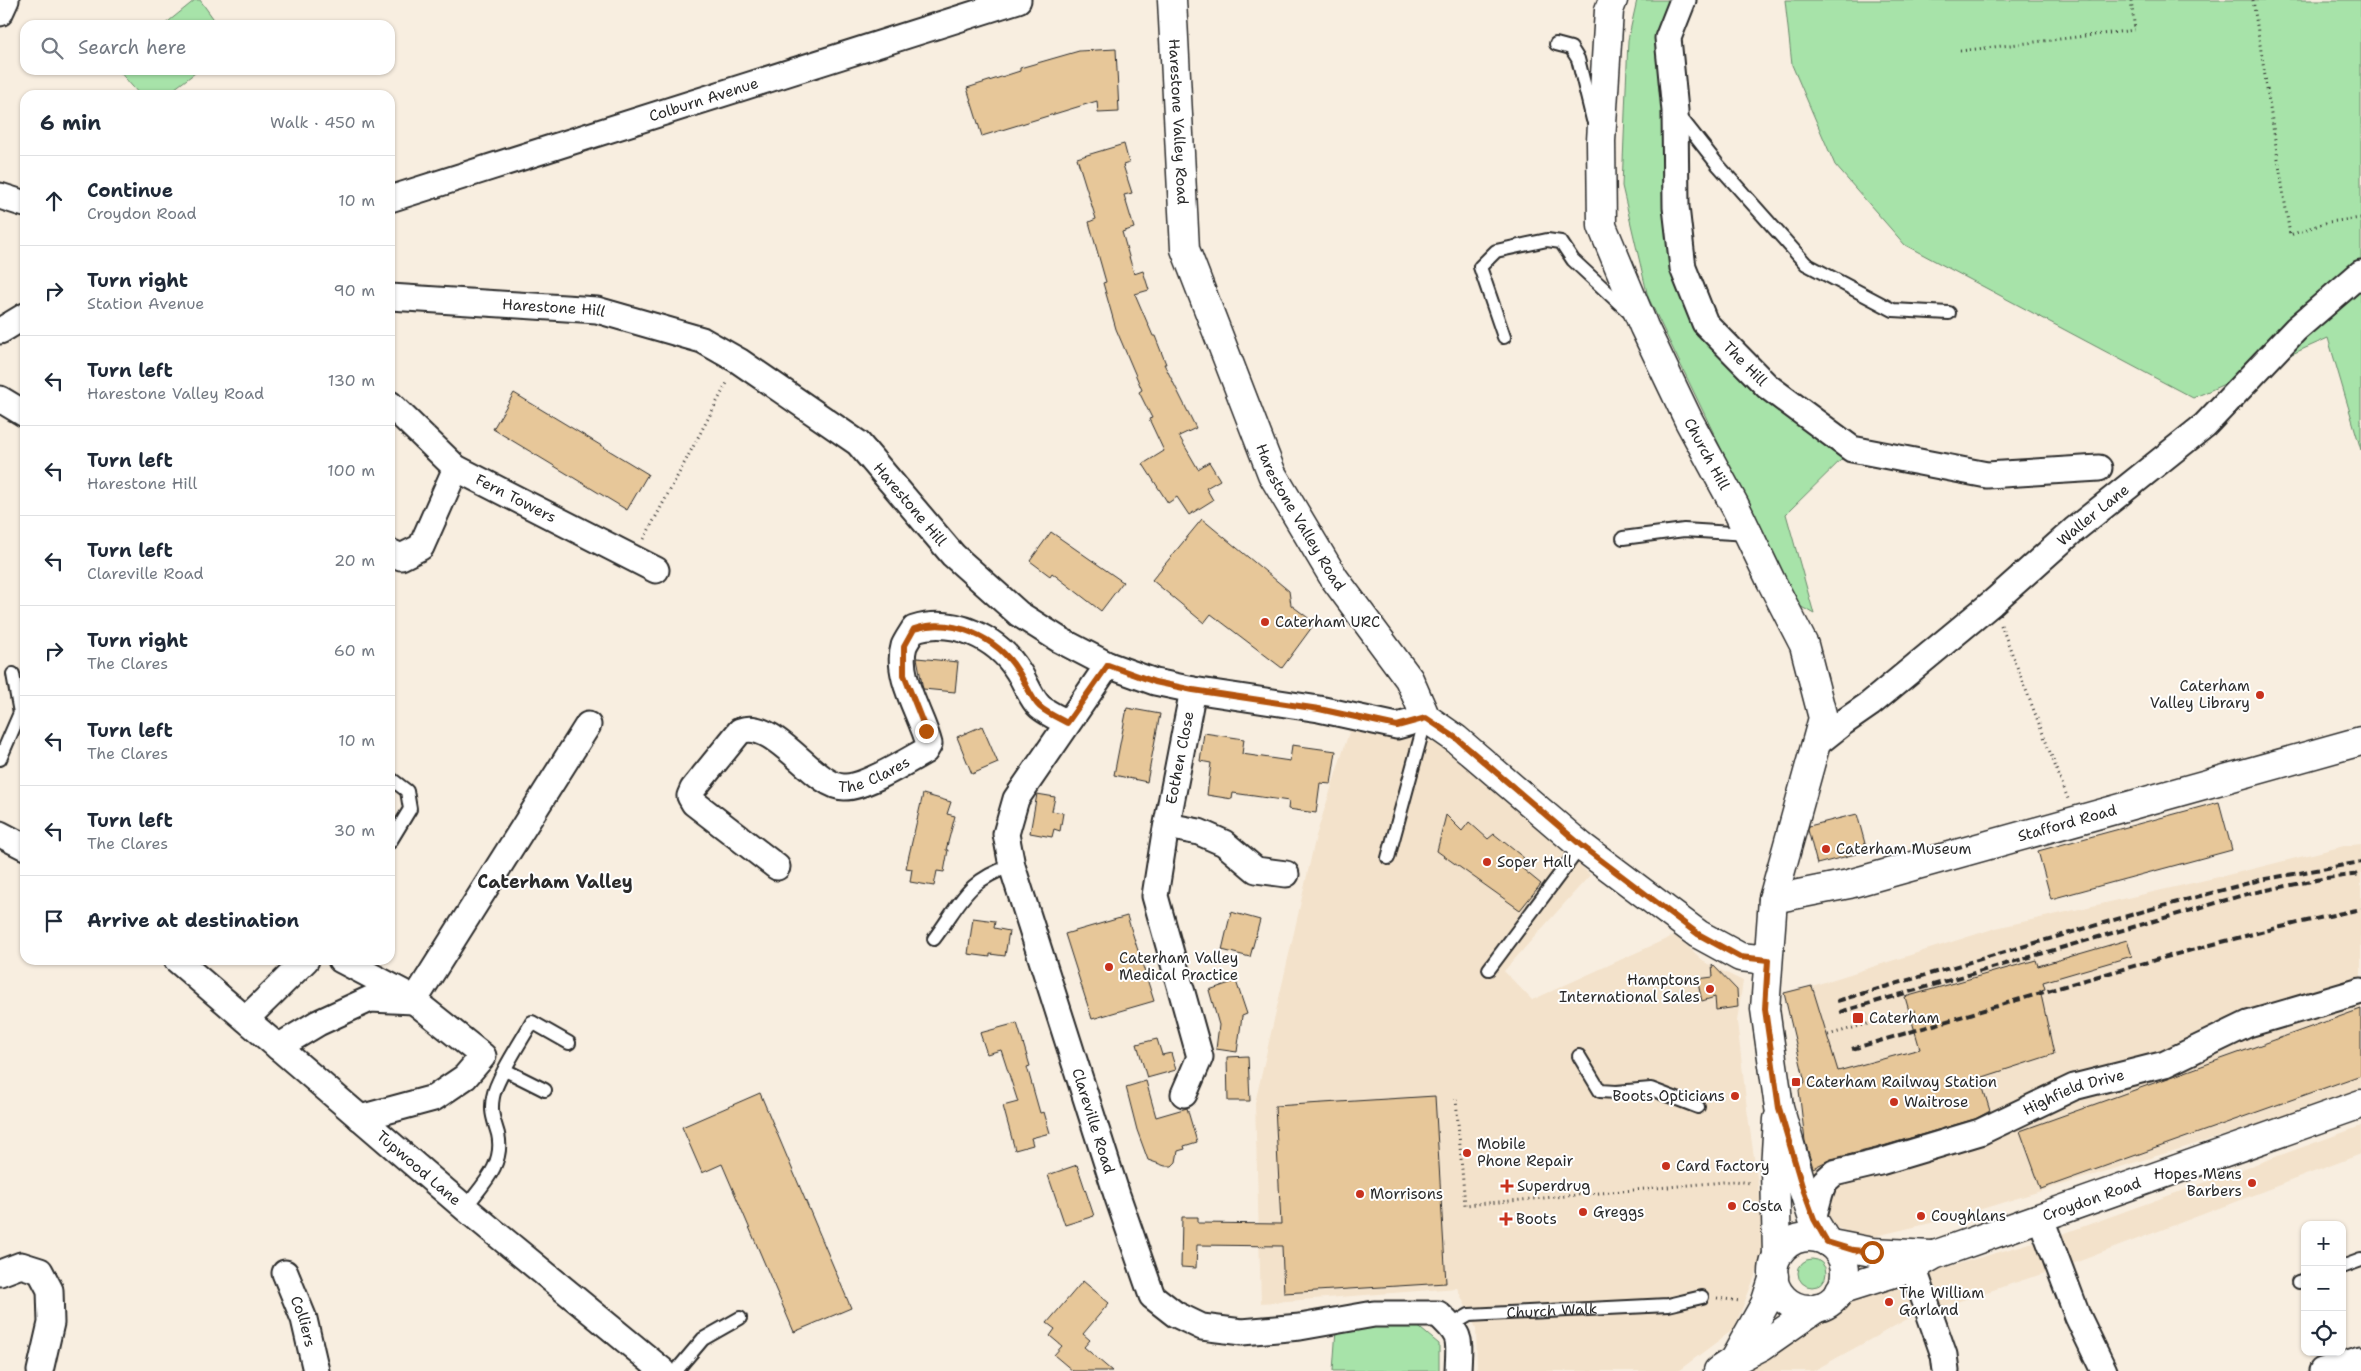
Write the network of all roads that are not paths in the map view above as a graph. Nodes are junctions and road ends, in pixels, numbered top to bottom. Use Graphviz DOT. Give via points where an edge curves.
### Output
graph roads {
  1 [pos="6,0"];
  2 [pos="1018,0"];
  3 [pos="1172,0"];
  4 [pos="1613,0"];
  5 [pos="1683,0"];
  6 [pos="0,13"];
  7 [pos="1556,44"];
  8 [pos="1675,111"];
  9 [pos="1601,141"];
  10 [pos="0,196"];
  11 [pos="395,197"];
  12 [pos="20,202"];
  13 [pos="2361,272"];
  14 [pos="395,297"];
  15 [pos="1948,313"];
  16 [pos="20,319"];
  17 [pos="1644,327"];
  18 [pos="0,331"];
  19 [pos="1504,338"];
  20 [pos="0,400"];
  21 [pos="395,409"];
  22 [pos="20,411"];
  23 [pos="456,468"];
  24 [pos="2099,468"];
  25 [pos="1748,534"];
  26 [pos="1623,538"];
  27 [pos="395,554"];
  28 [pos="656,570"];
  29 [pos="1108,665"];
  30 [pos="13,674"];
  31 [pos="1193,690"];
  32 [pos="1426,718"];
  33 [pos="1067,723"];
  34 [pos="588,725"];
  35 [pos="2361,741"];
  36 [pos="1815,745"];
  37 [pos="0,759"];
  38 [pos="395,782"];
  39 [pos="1166,826"];
  40 [pos="0,834"];
  41 [pos="395,834"];
  42 [pos="20,844"];
  43 [pos="1582,846"];
  44 [pos="1388,858"];
  45 [pos="1012,866"];
  46 [pos="778,867"];
  47 [pos="1286,874"];
  48 [pos="1773,899"];
  49 [pos="934,939"];
  50 [pos="1768,960"];
  51 [pos="183,965"];
  52 [pos="301,965"];
  53 [pos="351,965"];
  54 [pos="1489,969"];
  55 [pos="2361,991"];
  56 [pos="414,1001"];
  57 [pos="246,1019"];
  58 [pos="569,1042"];
  59 [pos="278,1047"];
  60 [pos="1579,1056"];
  61 [pos="506,1070"];
  62 [pos="545,1090"];
  63 [pos="1184,1094"];
  64 [pos="2361,1104"];
  65 [pos="1698,1107"];
  66 [pos="1779,1108"];
  67 [pos="360,1118"];
  68 [pos="465,1208"];
  69 [pos="1814,1219"];
  70 [pos="2041,1219"];
  71 [pos="1829,1243"];
  72 [pos="2361,1260"];
  73 [pos="1924,1261"];
  74 [pos="1776,1266"];
  75 [pos="2345,1266"];
  76 [pos="0,1273"];
  77 [pos="286,1274"];
  78 [pos="1840,1290"];
  79 [pos="1702,1297"];
  80 [pos="1818,1307"];
  81 [pos="740,1318"];
  82 [pos="1450,1326"];
  83 [pos="2361,1359"];
  84 [pos="1725,1366"];
  85 [pos="40,1371"];
  86 [pos="316,1371"];
  87 [pos="663,1371"];
  88 [pos="676,1371"];
  89 [pos="1458,1371"];
  90 [pos="1946,1371"];
  91 [pos="2104,1371"];
  92 [pos="2322,1371"];
  1 -- 6 [label="street"];
  2 -- 11 [label="street, Colburn Avenue"];
  3 -- 32 [label="main road, Harestone Valley Road" via="1185,249 1272,474 1334,578 1409,679"];
  4 -- 9 [label="main road, Church Hill" via="1609,10"];
  5 -- 8 [label="street, The Hill" via="1668,38"];
  7 -- 9 [label="lane" via="1571,48 1578,59"];
  8 -- 15 [label="lane" via="1806,264 1893,310"];
  8 -- 24 [label="street, The Hill" via="1676,207 1683,268 1705,323 1768,386 1852,449 1986,475"];
  9 -- 17 [label="main road, Church Hill" via="1602,226"];
  10 -- 12 [label="street"];
  13 -- 36 [label="street, Waller Lane" via="2296,329 2204,425 2074,530 1870,704"];
  14 -- 29 [label="street, Harestone Hill" via="597,310 702,340 739,361 858,443 953,555 1019,614"];
  16 -- 18 [label="street"];
  17 -- 19 [label="lane" via="1573,260 1561,242 1547,240 1496,251 1480,266"];
  17 -- 25 [label="main road, Church Hill"];
  20 -- 22 [label="street"];
  21 -- 23 [label="street, Fern Towers"];
  23 -- 27 [label="street" via="421,547 401,557"];
  23 -- 28 [label="street, Fern Towers"];
  25 -- 26 [label="lane" via="1684,530"];
  25 -- 36 [label="main road, Church Hill" via="1804,645 1823,718"];
  29 -- 31 [label="street, Harestone Hill" via="1155,682"];
  29 -- 33 [label="street, Clareville Road"];
  30 -- 37 [label="lane" via="20,713"];
  31 -- 32 [label="street, Harestone Hill" via="1319,709 1397,726"];
  31 -- 39 [label="street, Eothen Close"];
  32 -- 43 [label="main road" via="1456,738"];
  32 -- 44 [label="lane"];
  33 -- 45 [label="street, Clareville Road" via="1016,799 1006,834"];
  33 -- 46 [label="street, The Clares" via="1039,707 1016,668 996,646 969,630 928,625 914,629 904,647 904,675 926,731 929,744 925,751 857,785 843,788 830,783 784,746 754,728 746,728 740,731 693,789 690,796 694,803"];
  34 -- 56 [label="street"];
  35 -- 48 [label="main road, Stafford Road" via="1849,884"];
  36 -- 48 [label="main road, Church Hill"];
  38 -- 41 [label="lane" via="407,791 410,808"];
  39 -- 47 [label="street, Eothen Close" via="1199,832 1224,843 1256,870"];
  39 -- 63 [label="street, Eothen Close" via="1155,896 1200,1057"];
  40 -- 42 [label="street"];
  43 -- 50 [label="main road" via="1698,934 1751,960"];
  43 -- 54 [label="lane"];
  45 -- 49 [label="lane" via="977,881"];
  45 -- 82 [label="street, Clareville Road" via="1152,1296 1175,1314 1202,1327 1242,1332 1300,1327 1374,1314 1438,1314"];
  48 -- 50 [label="main road, Church Hill"];
  50 -- 66 [label="main road, Church Hill" via="1765,1009"];
  51 -- 57 [label="street, Tupwood Lane"];
  52 -- 57 [label="street"];
  53 -- 56 [label="street"];
  55 -- 69 [label="street, Highfield Drive" via="2248,1024 2165,1064 2074,1087 1980,1132 1834,1173 1824,1182"];
  56 -- 59 [label="street" via="370,999 318,1023"];
  56 -- 67 [label="street" via="483,1056 465,1077 434,1098"];
  57 -- 59 [label="street, Tupwood Lane"];
  58 -- 61 [label="lane" via="532,1022"];
  59 -- 67 [label="street, Tupwood Lane"];
  60 -- 65 [label="lane" via="1600,1091 1651,1089"];
  61 -- 62 [label="lane"];
  61 -- 68 [label="lane" via="493,1094 491,1109 500,1158"];
  64 -- 70 [label="main road, Croydon Road"];
  66 -- 69 [label="main road"];
  66 -- 74 [label="main road" via="1775,1137"];
  67 -- 68 [label="street, Tupwood Lane"];
  68 -- 87 [label="street, Tupwood Lane"];
  69 -- 71 [label="main road"];
  70 -- 73 [label="main road, Croydon Road"];
  70 -- 91 [label="street" via="2078,1317"];
  71 -- 73 [label="main road, Croydon Road"];
  71 -- 74 [label="main road" via="1818,1238 1802,1238 1785,1246"];
  71 -- 78 [label="main road" via="1843,1260 1844,1281"];
  72 -- 75 [label="lane"];
  73 -- 78 [label="main road, Croydon Road"];
  73 -- 90 [label="street"];
  74 -- 80 [label="main road" via="1776,1287 1782,1297 1792,1304"];
  74 -- 84 [label="main road" via="1765,1304"];
  76 -- 85 [label="street" via="21,1265 40,1271 50,1290 51,1323"];
  77 -- 86 [label="street, Colliers" via="304,1319"];
  78 -- 80 [label="main road" via="1834,1298"];
  79 -- 82 [label="lane, Church Walk" via="1668,1305 1468,1315"];
  80 -- 84 [label="main road" via="1762,1346"];
  81 -- 88 [label="lane" via="703,1338"];
  82 -- 89 [label="street" via="1459,1338"];
  83 -- 92 [label="street"];
}
